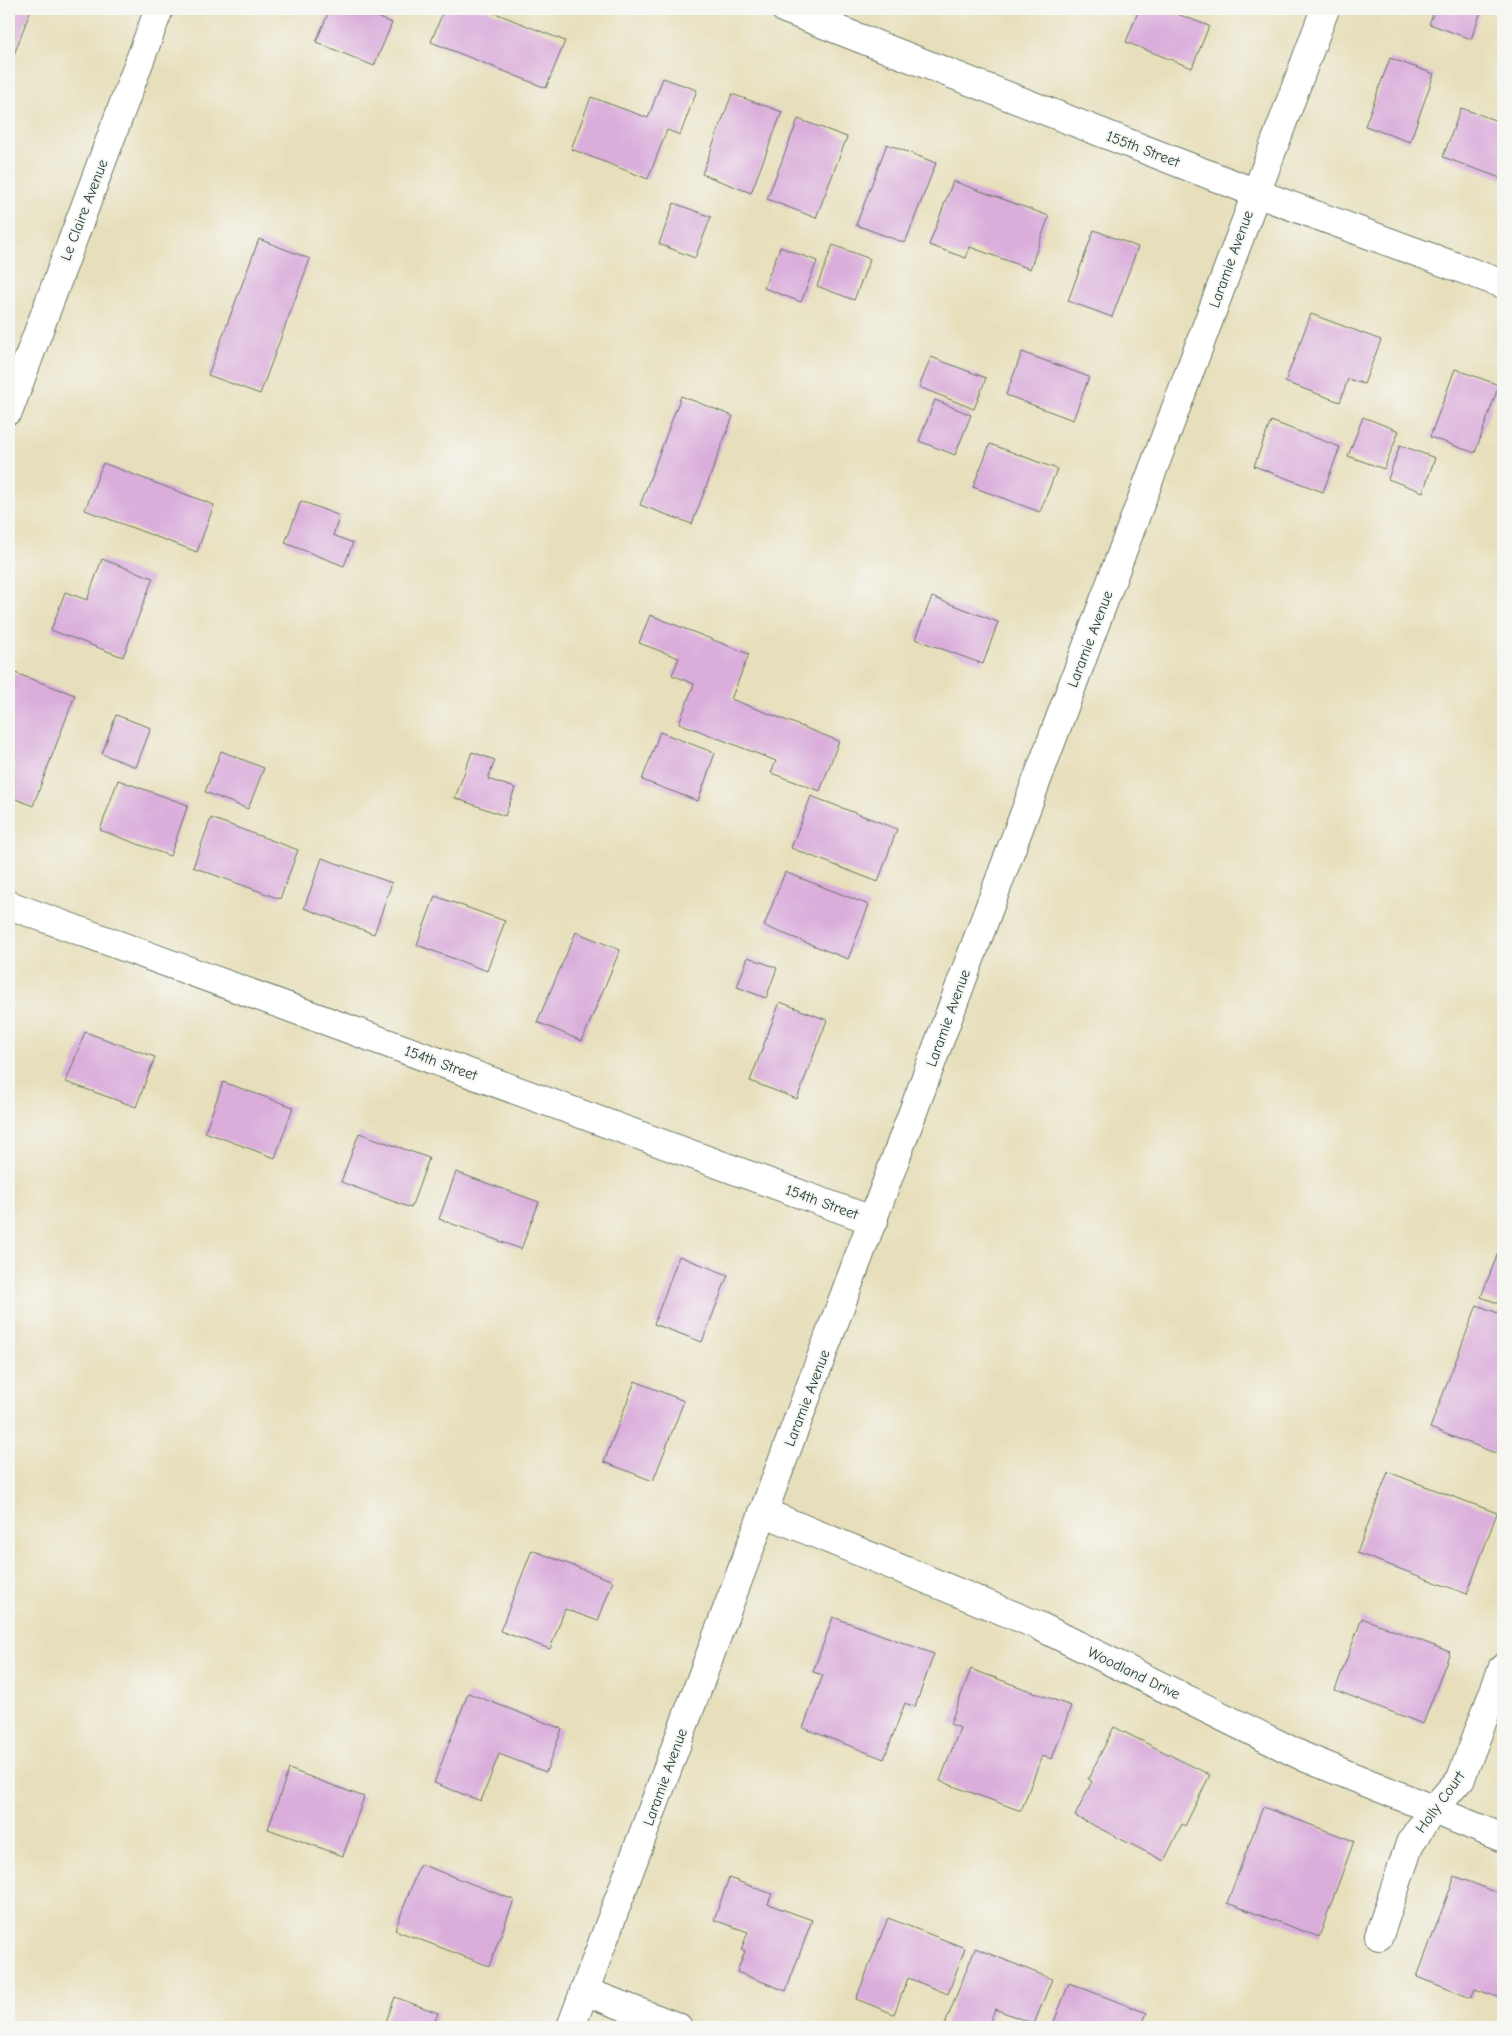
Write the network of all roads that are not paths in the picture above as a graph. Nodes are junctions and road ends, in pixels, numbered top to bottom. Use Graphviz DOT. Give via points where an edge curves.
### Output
graph roads {
  1 [pos="159,9"];
  2 [pos="784,9"];
  3 [pos="1325,9"];
  4 [pos="836,18"];
  5 [pos="1256,193"];
  6 [pos="1503,284"];
  7 [pos="9,410"];
  8 [pos="9,905"];
  9 [pos="874,1221"];
  10 [pos="763,1512"];
  11 [pos="1503,1667"];
  12 [pos="1432,1811"];
  13 [pos="1503,1838"];
  14 [pos="1379,1936"];
  15 [pos="584,1991"];
  16 [pos="571,2027"];
  17 [pos="678,2027"];
  1 -- 7 [label="street, Le Claire Avenue"];
  2 -- 4 [label="street, 155th Street"];
  3 -- 5 [label="street, Laramie Avenue"];
  4 -- 5 [label="street, 155th Street"];
  5 -- 6 [label="street, 155th Street"];
  5 -- 9 [label="street, Laramie Avenue"];
  8 -- 9 [label="street, 154th Street"];
  9 -- 10 [label="street, Laramie Avenue"];
  10 -- 12 [label="street, Woodland Drive" via="1037,1625 1304,1757"];
  10 -- 15 [label="street, Laramie Avenue"];
  11 -- 12 [label="street, Holly Court" via="1461,1778"];
  12 -- 13 [label="street, Woodland Drive"];
  12 -- 14 [label="street, Holly Court" via="1410,1844"];
  15 -- 16 [label="street, Laramie Avenue"];
  15 -- 17 [label="street"];
}
